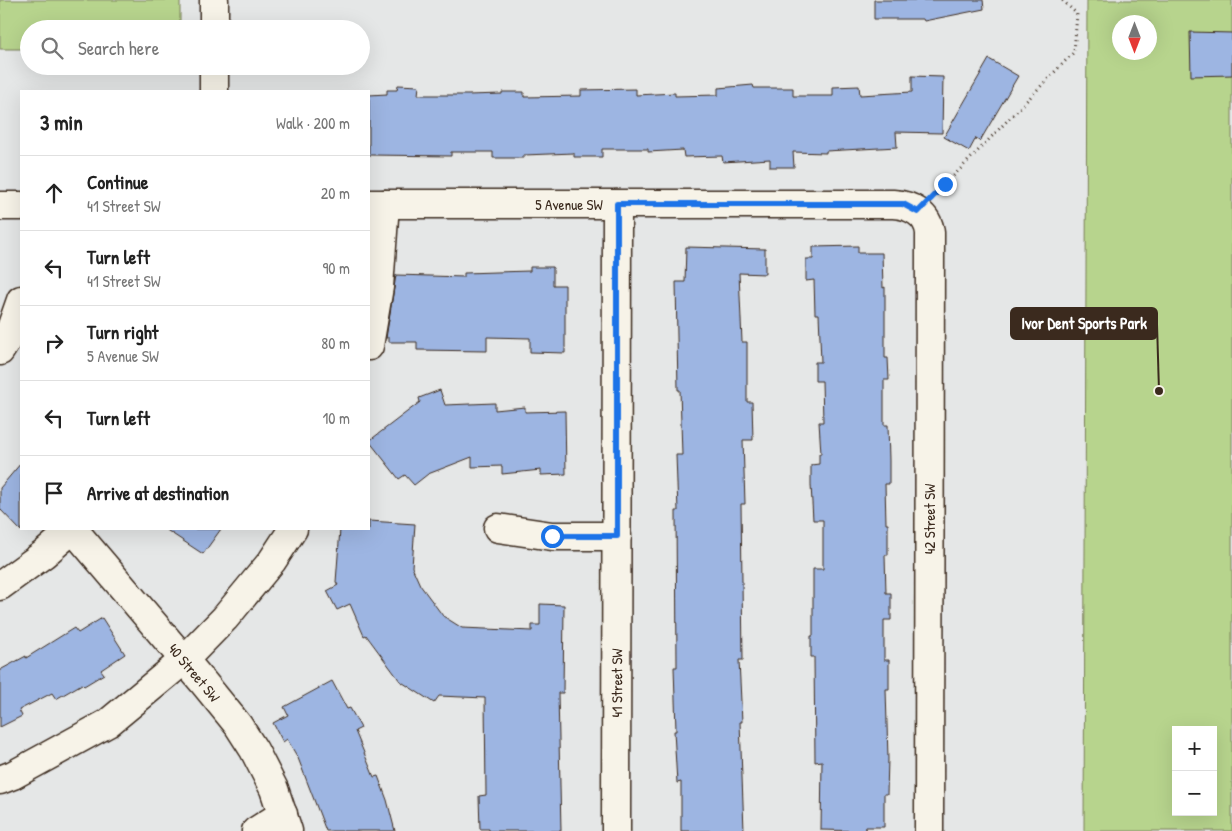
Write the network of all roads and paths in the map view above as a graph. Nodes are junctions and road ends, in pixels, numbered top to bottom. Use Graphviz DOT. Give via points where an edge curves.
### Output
graph roads {
  1 [pos="214,0"];
  2 [pos="1062,0"];
  3 [pos="214,20"];
  4 [pos="214,75"];
  5 [pos="214,90"];
  6 [pos="377,204"];
  7 [pos="617,204"];
  8 [pos="0,206"];
  9 [pos="20,206"];
  10 [pos="918,212"];
  11 [pos="20,303"];
  12 [pos="370,341"];
  13 [pos="0,350"];
  14 [pos="498,528"];
  15 [pos="72,530"];
  16 [pos="74,530"];
  17 [pos="292,530"];
  18 [pos="617,536"];
  19 [pos="0,586"];
  20 [pos="184,660"];
  21 [pos="0,780"];
  22 [pos="286,822"];
  23 [pos="256,831"];
  24 [pos="616,831"];
  25 [pos="929,831"];
  1 -- 3 [label="street"];
  2 -- 10 [label="path" via="1078,14 1074,52"];
  4 -- 5 [label="street"];
  6 -- 7 [label="street, 5 Avenue SW"];
  6 -- 12 [label="street" via="380,288"];
  7 -- 10 [label="street, 5 Avenue SW" via="903,204"];
  7 -- 18 [label="street, 41 Street SW"];
  8 -- 9 [label="street"];
  10 -- 25 [label="street, 42 Street SW" via="929,225 930,233"];
  11 -- 13 [label="street" via="7,340"];
  14 -- 18 [label="street" via="552,536"];
  15 -- 19 [label="street"];
  16 -- 20 [label="street, 40 Street SW"];
  17 -- 20 [label="street" via="272,561 225,618"];
  18 -- 24 [label="street, 41 Street SW"];
  20 -- 21 [label="street" via="108,723"];
  20 -- 22 [label="street, 40 Street SW" via="254,750"];
  22 -- 23 [label="street"];
}
